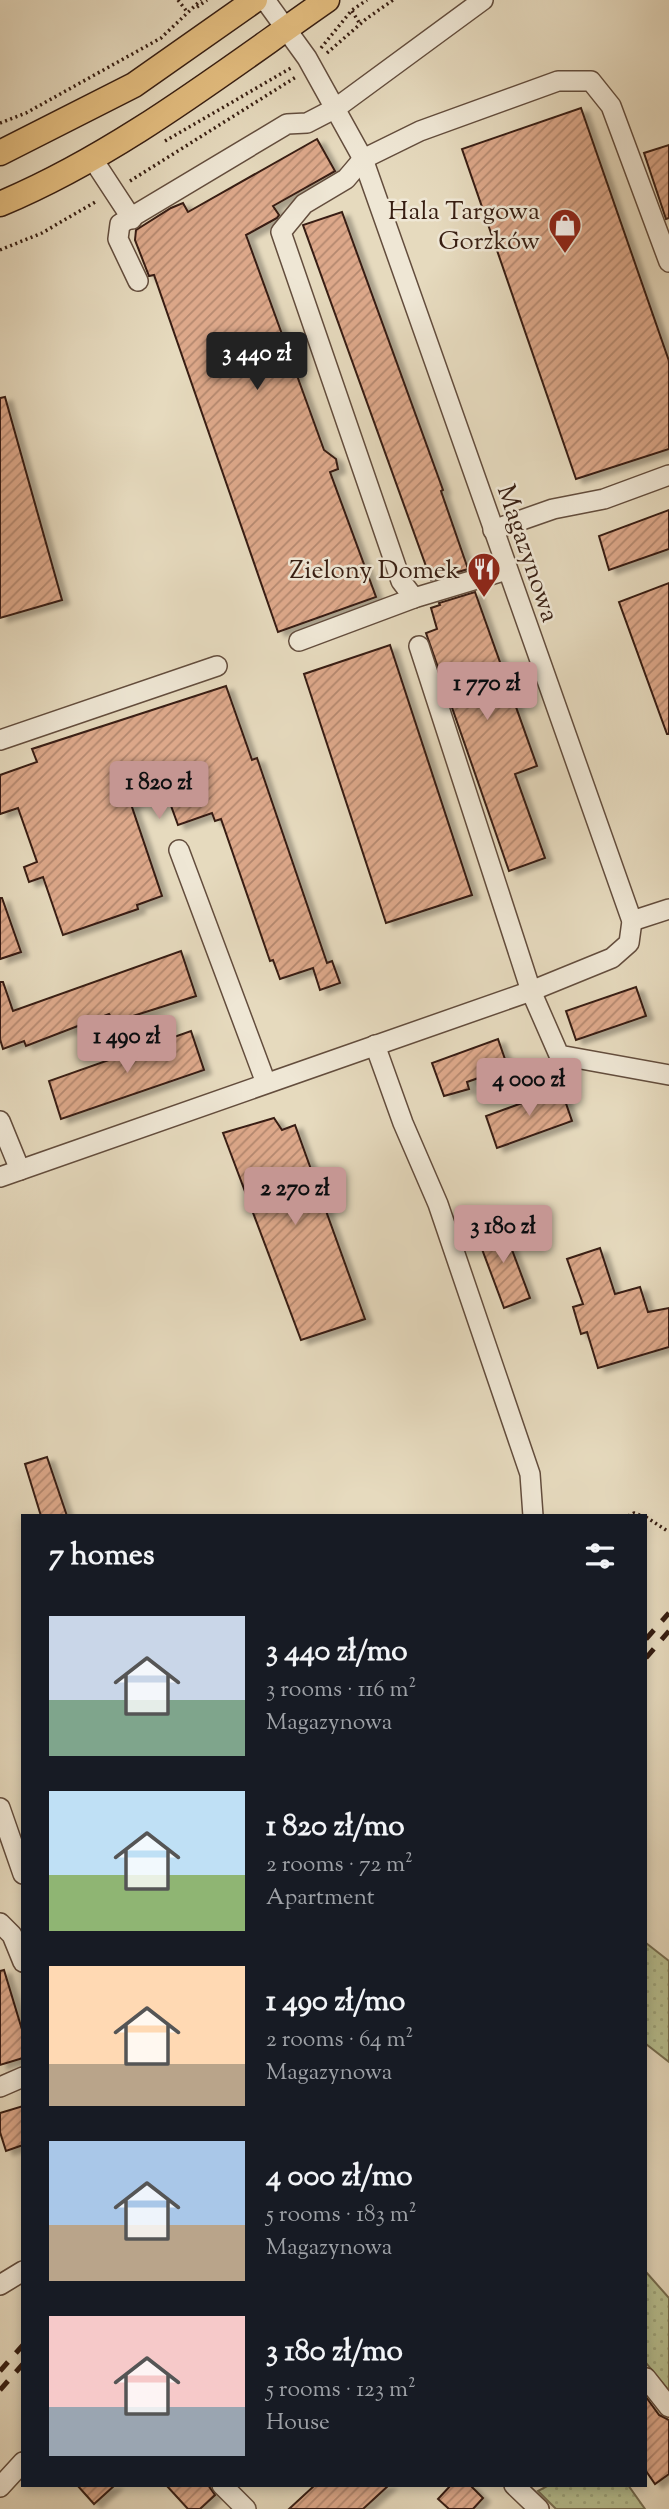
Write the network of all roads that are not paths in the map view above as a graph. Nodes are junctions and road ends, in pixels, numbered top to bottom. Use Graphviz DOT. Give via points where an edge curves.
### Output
graph roads {
  1 [pos="256,0"];
  2 [pos="265,0"];
  3 [pos="327,0"];
  4 [pos="483,0"];
  5 [pos="287,28"];
  6 [pos="336,108"];
  7 [pos="0,153"];
  8 [pos="92,158"];
  9 [pos="363,159"];
  10 [pos="0,204"];
  11 [pos="132,219"];
  12 [pos="669,262"];
  13 [pos="138,281"];
  14 [pos="669,475"];
  15 [pos="493,530"];
  16 [pos="507,570"];
  17 [pos="414,598"];
  18 [pos="299,641"];
  19 [pos="419,646"];
  20 [pos="217,666"];
  21 [pos="0,740"];
  22 [pos="179,850"];
  23 [pos="669,909"];
  24 [pos="632,921"];
  25 [pos="531,991"];
  26 [pos="375,1045"];
  27 [pos="669,1075"];
  28 [pos="266,1083"];
  29 [pos="0,1121"];
  30 [pos="20,1170"];
  31 [pos="0,1177"];
  32 [pos="533,1514"];
  33 [pos="0,1808"];
  34 [pos="21,1868"];
  35 [pos="0,1923"];
  36 [pos="21,1957"];
  37 [pos="21,2078"];
  38 [pos="0,2087"];
  39 [pos="21,2272"];
  40 [pos="0,2286"];
  41 [pos="647,2379"];
  42 [pos="669,2407"];
  43 [pos="21,2464"];
  44 [pos="0,2487"];
  45 [pos="224,2487"];
  46 [pos="516,2487"];
  47 [pos="246,2509"];
  48 [pos="539,2509"];
  1 -- 7 [label="main road" via="134,85"];
  2 -- 5 [label="street, Magazynowa"];
  3 -- 5 [label="main road"];
  4 -- 6 [label="street"];
  5 -- 6 [label="street, Magazynowa"];
  5 -- 8 [label="main road" via="160,118"];
  6 -- 9 [label="street, Magazynowa"];
  6 -- 11 [label="street" via="307,123 287,124"];
  8 -- 10 [label="main road"];
  8 -- 11 [label="street"];
  9 -- 12 [label="street" via="420,131 558,81 591,81 611,106"];
  9 -- 15 [label="street, Magazynowa"];
  9 -- 17 [label="street" via="346,179 304,204 281,232 401,581"];
  11 -- 13 [label="street" via="120,224 118,239"];
  14 -- 15 [label="street" via="604,499 553,509"];
  15 -- 16 [label="street, Magazynowa"];
  16 -- 17 [label="street"];
  16 -- 24 [label="street, Magazynowa"];
  17 -- 18 [label="street"];
  19 -- 25 [label="street"];
  20 -- 21 [label="street"];
  22 -- 28 [label="street"];
  23 -- 24 [label="street"];
  24 -- 25 [label="street" via="629,943 612,958"];
  25 -- 26 [label="street"];
  25 -- 27 [label="street" via="559,1055"];
  26 -- 28 [label="street"];
  26 -- 32 [label="street" via="438,1204 530,1474"];
  28 -- 30 [label="street"];
  29 -- 30 [label="street"];
  30 -- 31 [label="street"];
  33 -- 34 [label="street"];
  35 -- 36 [label="street" via="12,1935"];
  37 -- 38 [label="street"];
  39 -- 40 [label="street"];
  41 -- 42 [label="street"];
  43 -- 44 [label="street"];
  45 -- 47 [label="street"];
  46 -- 48 [label="street"];
}
